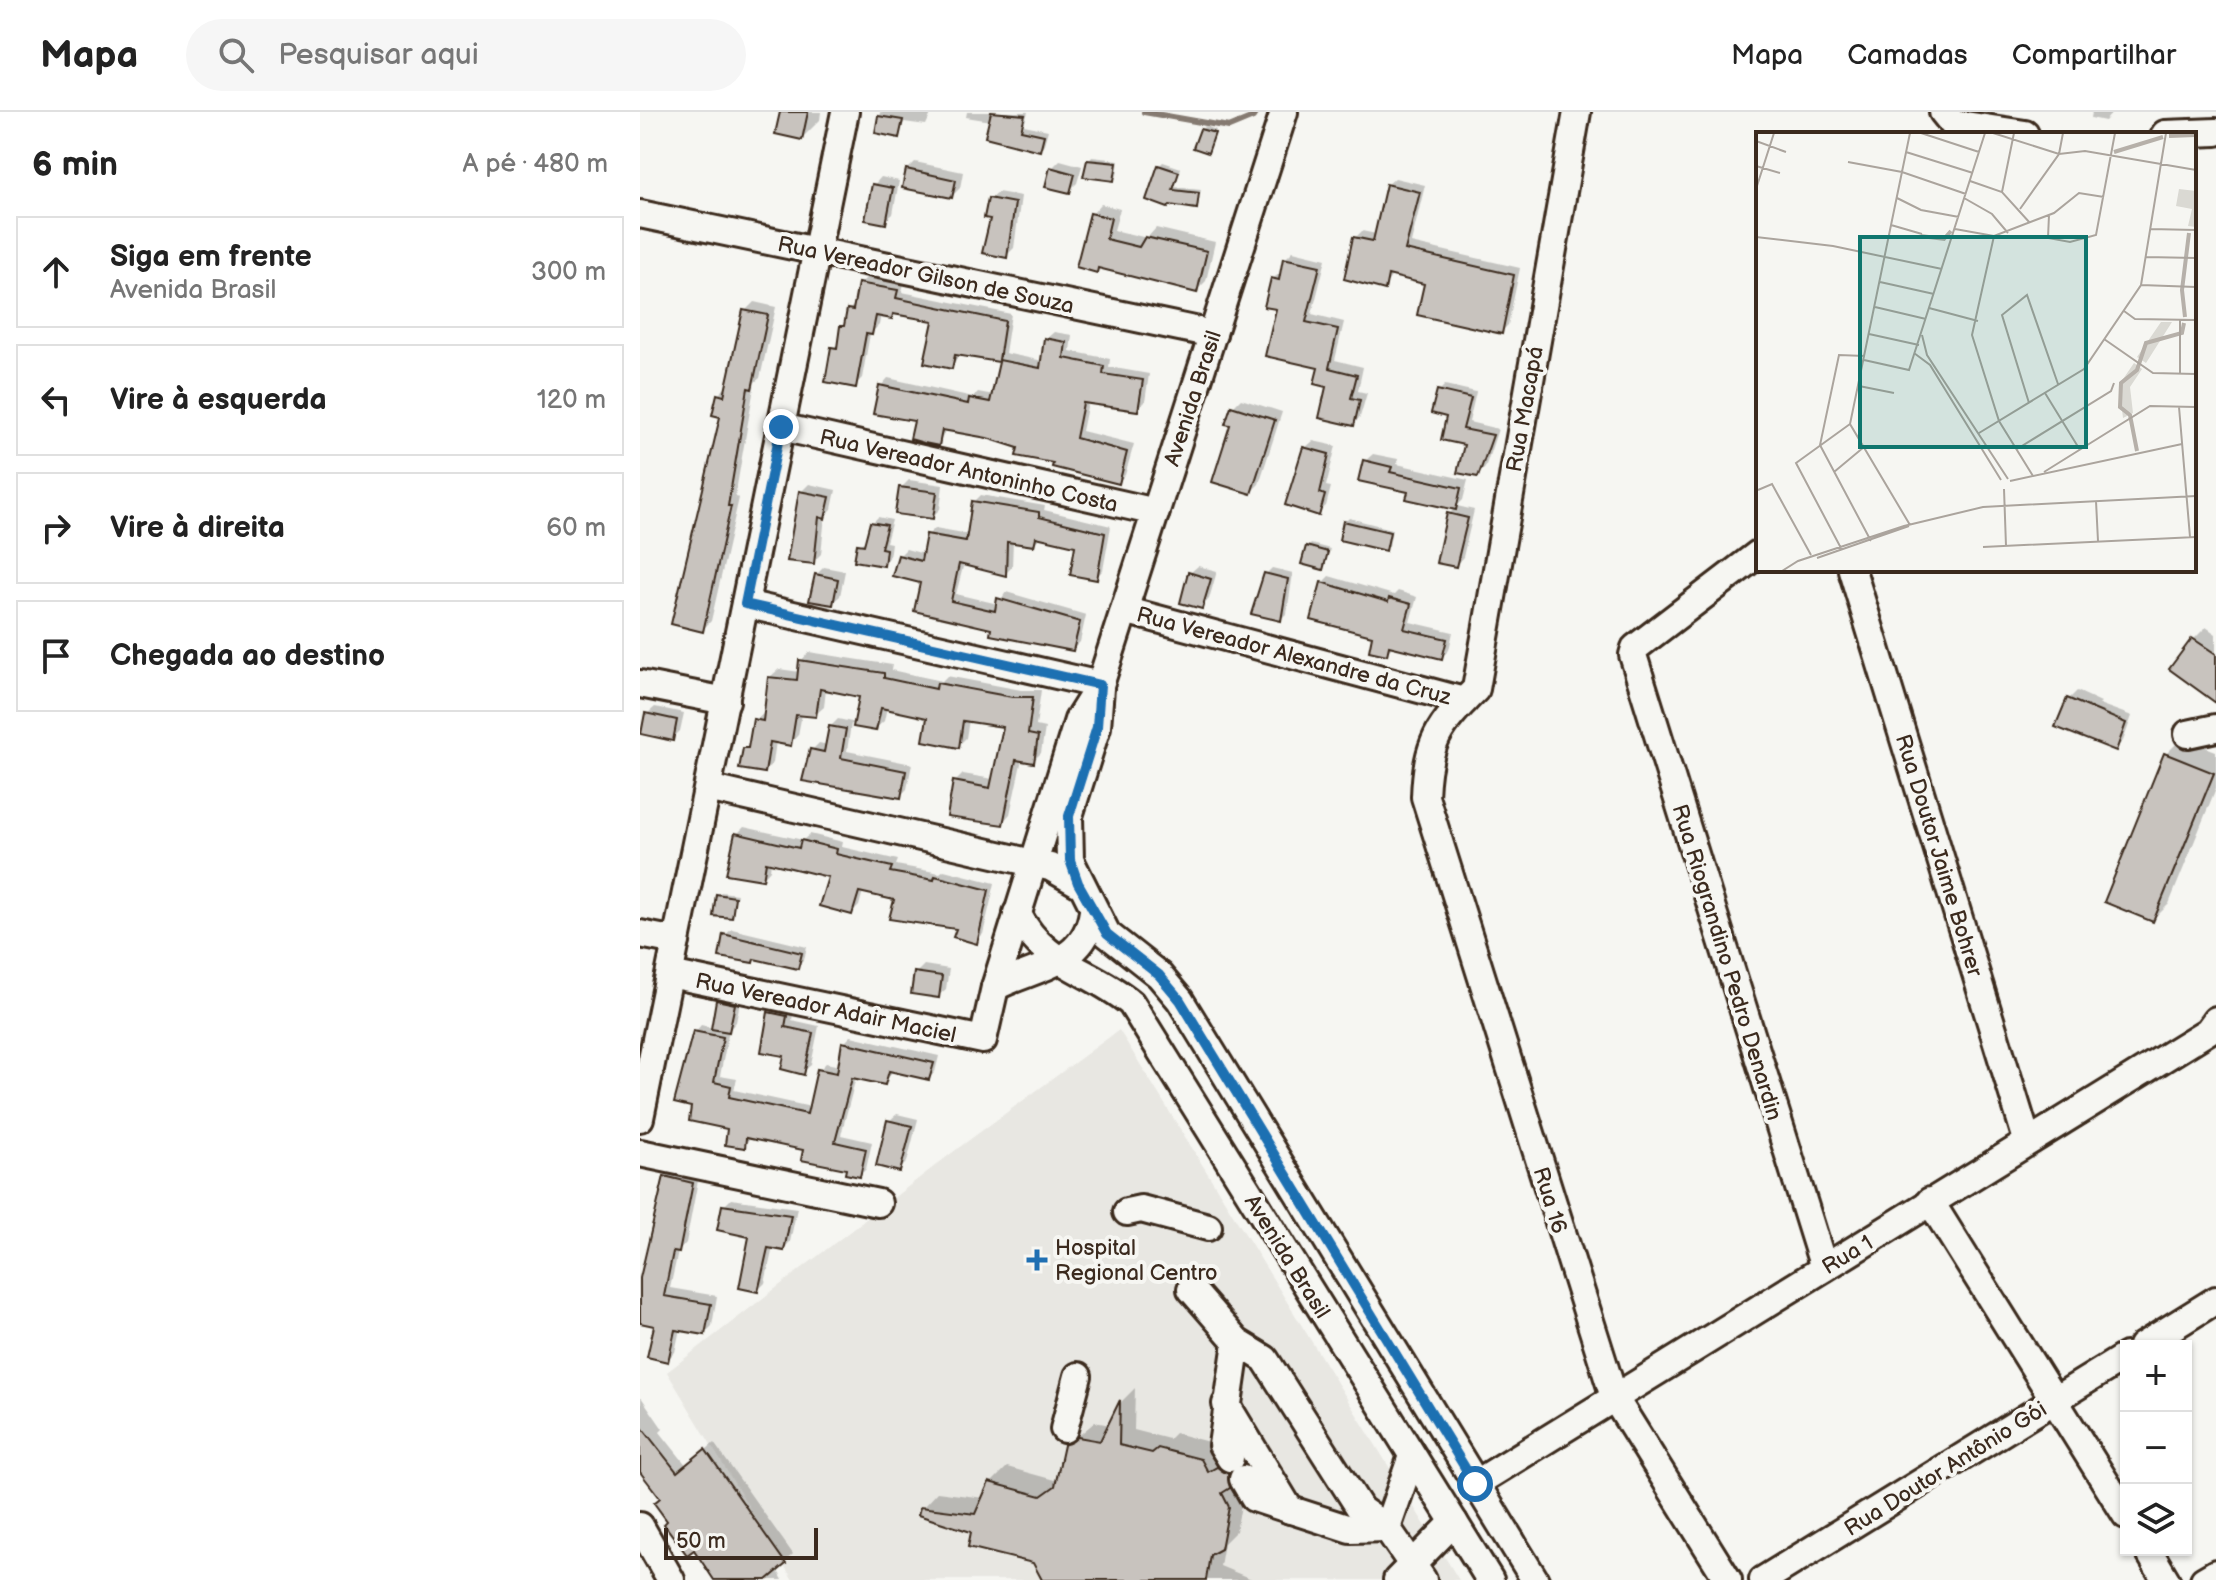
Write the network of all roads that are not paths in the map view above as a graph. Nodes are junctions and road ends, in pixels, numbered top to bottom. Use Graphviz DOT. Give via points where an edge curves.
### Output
graph roads {
  1 [pos="845,112"];
  2 [pos="1284,112"];
  3 [pos="1577,112"];
  4 [pos="1943,112"];
  5 [pos="2012,132"];
  6 [pos="2216,132"];
  7 [pos="2196,133"];
  8 [pos="640,214"];
  9 [pos="818,251"];
  10 [pos="1213,334"];
  11 [pos="781,427"];
  12 [pos="1156,512"];
  13 [pos="1756,556"];
  14 [pos="1853,572"];
  15 [pos="745,604"];
  16 [pos="1124,610"];
  17 [pos="640,684"];
  18 [pos="1100,685"];
  19 [pos="726,701"];
  20 [pos="1464,701"];
  21 [pos="2216,728"];
  22 [pos="2188,734"];
  23 [pos="708,788"];
  24 [pos="1425,797"];
  25 [pos="1032,864"];
  26 [pos="1078,883"];
  27 [pos="1093,911"];
  28 [pos="1017,913"];
  29 [pos="640,934"];
  30 [pos="676,941"];
  31 [pos="1059,961"];
  32 [pos="670,974"];
  33 [pos="995,987"];
  34 [pos="2216,1020"];
  35 [pos="983,1040"];
  36 [pos="640,1118"];
  37 [pos="2027,1140"];
  38 [pos="640,1153"];
  39 [pos="1930,1201"];
  40 [pos="878,1203"];
  41 [pos="1127,1212"];
  42 [pos="1208,1227"];
  43 [pos="1824,1268"];
  44 [pos="1191,1289"];
  45 [pos="2216,1300"];
  46 [pos="2152,1340"];
  47 [pos="1237,1342"];
  48 [pos="2120,1360"];
  49 [pos="1408,1374"];
  50 [pos="1078,1376"];
  51 [pos="1374,1394"];
  52 [pos="1614,1397"];
  53 [pos="2054,1400"];
  54 [pos="1226,1404"];
  55 [pos="1064,1429"];
  56 [pos="1412,1456"];
  57 [pos="1475,1484"];
  58 [pos="2120,1505"];
  59 [pos="1290,1510"];
  60 [pos="1454,1522"];
  61 [pos="640,1526"];
  62 [pos="1387,1528"];
  63 [pos="2152,1556"];
  64 [pos="2216,1573"];
  65 [pos="1411,1574"];
  66 [pos="669,1579"];
  67 [pos="1490,1580"];
  68 [pos="1535,1580"];
  69 [pos="1728,1580"];
  70 [pos="1763,1580"];
  71 [pos="2166,1580"];
  72 [pos="2204,1580"];
  1 -- 9 [label="street"];
  2 -- 10 [label="street, Avenida Brasil"];
  3 -- 20 [label="street, Rua Macapá" via="1476,689"];
  4 -- 5 [label="street" via="1952,123"];
  6 -- 7 [label="street"];
  8 -- 9 [label="street, Rua Vereador Gilson de Souza"];
  9 -- 10 [label="street, Rua Vereador Gilson de Souza"];
  9 -- 11 [label="street"];
  10 -- 12 [label="street, Avenida Brasil"];
  11 -- 12 [label="street, Rua Vereador Antoninho Costa"];
  11 -- 15 [label="street"];
  12 -- 16 [label="street, Avenida Brasil"];
  13 -- 43 [label="street, Rua Riograndino Pedro Denardin" via="1635,648 1633,655"];
  14 -- 37 [label="street, Rua Doutor Jaime Bohrer"];
  15 -- 18 [label="street"];
  15 -- 19 [label="street"];
  16 -- 18 [label="street, Avenida Brasil"];
  16 -- 20 [label="street, Rua Vereador Alexandre da Cruz"];
  17 -- 19 [label="street"];
  18 -- 25 [label="street, Avenida Brasil" via="1078,720"];
  18 -- 26 [label="street, Avenida Brasil" via="1097,727 1069,816 1070,860"];
  19 -- 23 [label="street"];
  20 -- 24 [label="street, Rua Macapá" via="1433,739"];
  21 -- 22 [label="street"];
  23 -- 25 [label="street"];
  23 -- 30 [label="street"];
  24 -- 52 [label="street, Rua 16"];
  25 -- 26 [label="street" via="1050,867"];
  25 -- 28 [label="street, Avenida Brasil"];
  26 -- 27 [label="street, Avenida Brasil"];
  27 -- 31 [label="street" via="1084,943"];
  27 -- 49 [label="street, Avenida Brasil" via="1107,934 1159,975 1180,1000"];
  28 -- 31 [label="street, Avenida Brasil" via="1029,937"];
  28 -- 33 [label="street, Avenida Brasil"];
  29 -- 30 [label="street"];
  30 -- 32 [label="street"];
  31 -- 33 [label="street"];
  31 -- 51 [label="street, Avenida Brasil" via="1131,1003"];
  32 -- 35 [label="street, Rua Vereador Adair Maciel"];
  32 -- 36 [label="street"];
  33 -- 35 [label="street, Avenida Brasil"];
  34 -- 37 [label="street, Rua 1" via="2208,1031"];
  37 -- 39 [label="street, Rua 1"];
  38 -- 40 [label="street"];
  39 -- 43 [label="street, Rua 1"];
  39 -- 53 [label="street"];
  41 -- 42 [label="street" via="1141,1209"];
  43 -- 52 [label="street, Rua 1"];
  44 -- 47 [label="street"];
  45 -- 46 [label="street"];
  47 -- 54 [label="street"];
  47 -- 62 [label="street" via="1265,1359 1361,1510"];
  48 -- 53 [label="street, Rua Doutor Antônio Gói"];
  49 -- 51 [label="street"];
  49 -- 57 [label="street, Avenida Brasil"];
  50 -- 55 [label="street"];
  51 -- 56 [label="street, Avenida Brasil"];
  52 -- 57 [label="street, Rua 1"];
  52 -- 69 [label="street, Rua 16"];
  53 -- 58 [label="street"];
  53 -- 70 [label="street, Rua Doutor Antônio Gói"];
  54 -- 59 [label="street"];
  54 -- 59 [label="street" via="1222,1445 1236,1469 1254,1498"];
  56 -- 60 [label="street, Avenida Brasil"];
  56 -- 62 [label="street"];
  57 -- 68 [label="street, Avenida Brasil"];
  59 -- 62 [label="street" via="1350,1529"];
  60 -- 65 [label="street"];
  60 -- 67 [label="street, Avenida Brasil"];
  61 -- 66 [label="street"];
  62 -- 65 [label="street"];
  63 -- 71 [label="street"];
  64 -- 72 [label="street"];
}
